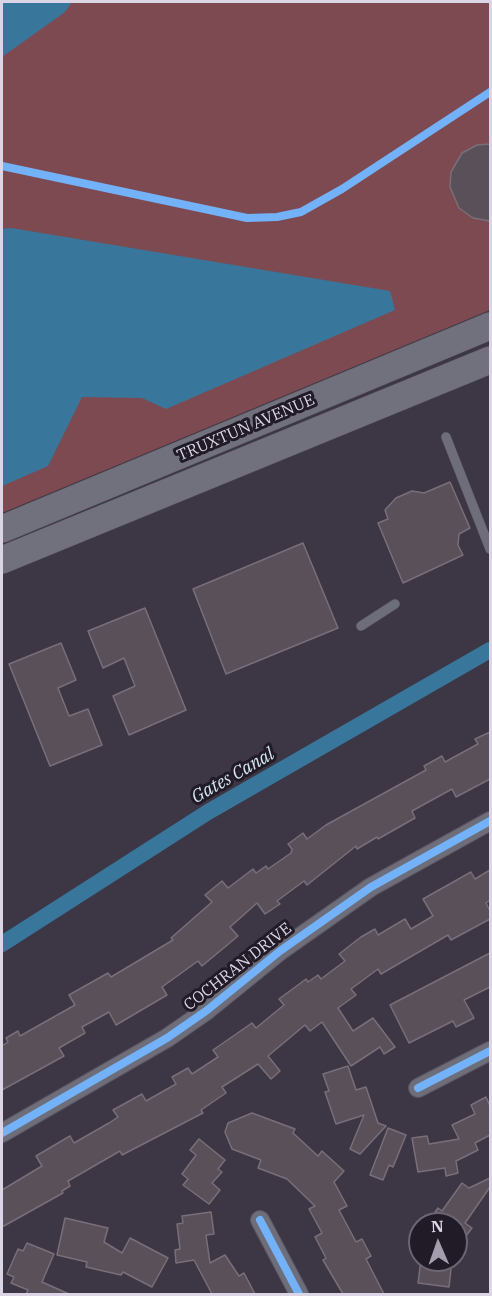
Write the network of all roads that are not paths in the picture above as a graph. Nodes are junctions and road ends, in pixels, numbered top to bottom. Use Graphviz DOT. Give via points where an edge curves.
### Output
graph roads {
  1 [pos="490,326"];
  2 [pos="490,360"];
  3 [pos="446,437"];
  4 [pos="5,528"];
  5 [pos="490,549"];
  6 [pos="2,560"];
  7 [pos="395,604"];
  8 [pos="361,626"];
  9 [pos="490,821"];
  10 [pos="490,1051"];
  11 [pos="418,1088"];
  12 [pos="2,1133"];
  13 [pos="260,1220"];
  14 [pos="299,1294"];
  1 -- 4 [label="main road, TRUXTUN AVENUE"];
  2 -- 6 [label="main road, TRUXTUN AVENUE"];
  3 -- 5 [label="lane"];
  7 -- 8 [label="lane"];
  9 -- 12 [label="street, COCHRAN DRIVE" via="371,887 167,1038"];
  10 -- 11 [label="street"];
  13 -- 14 [label="street"];
}
